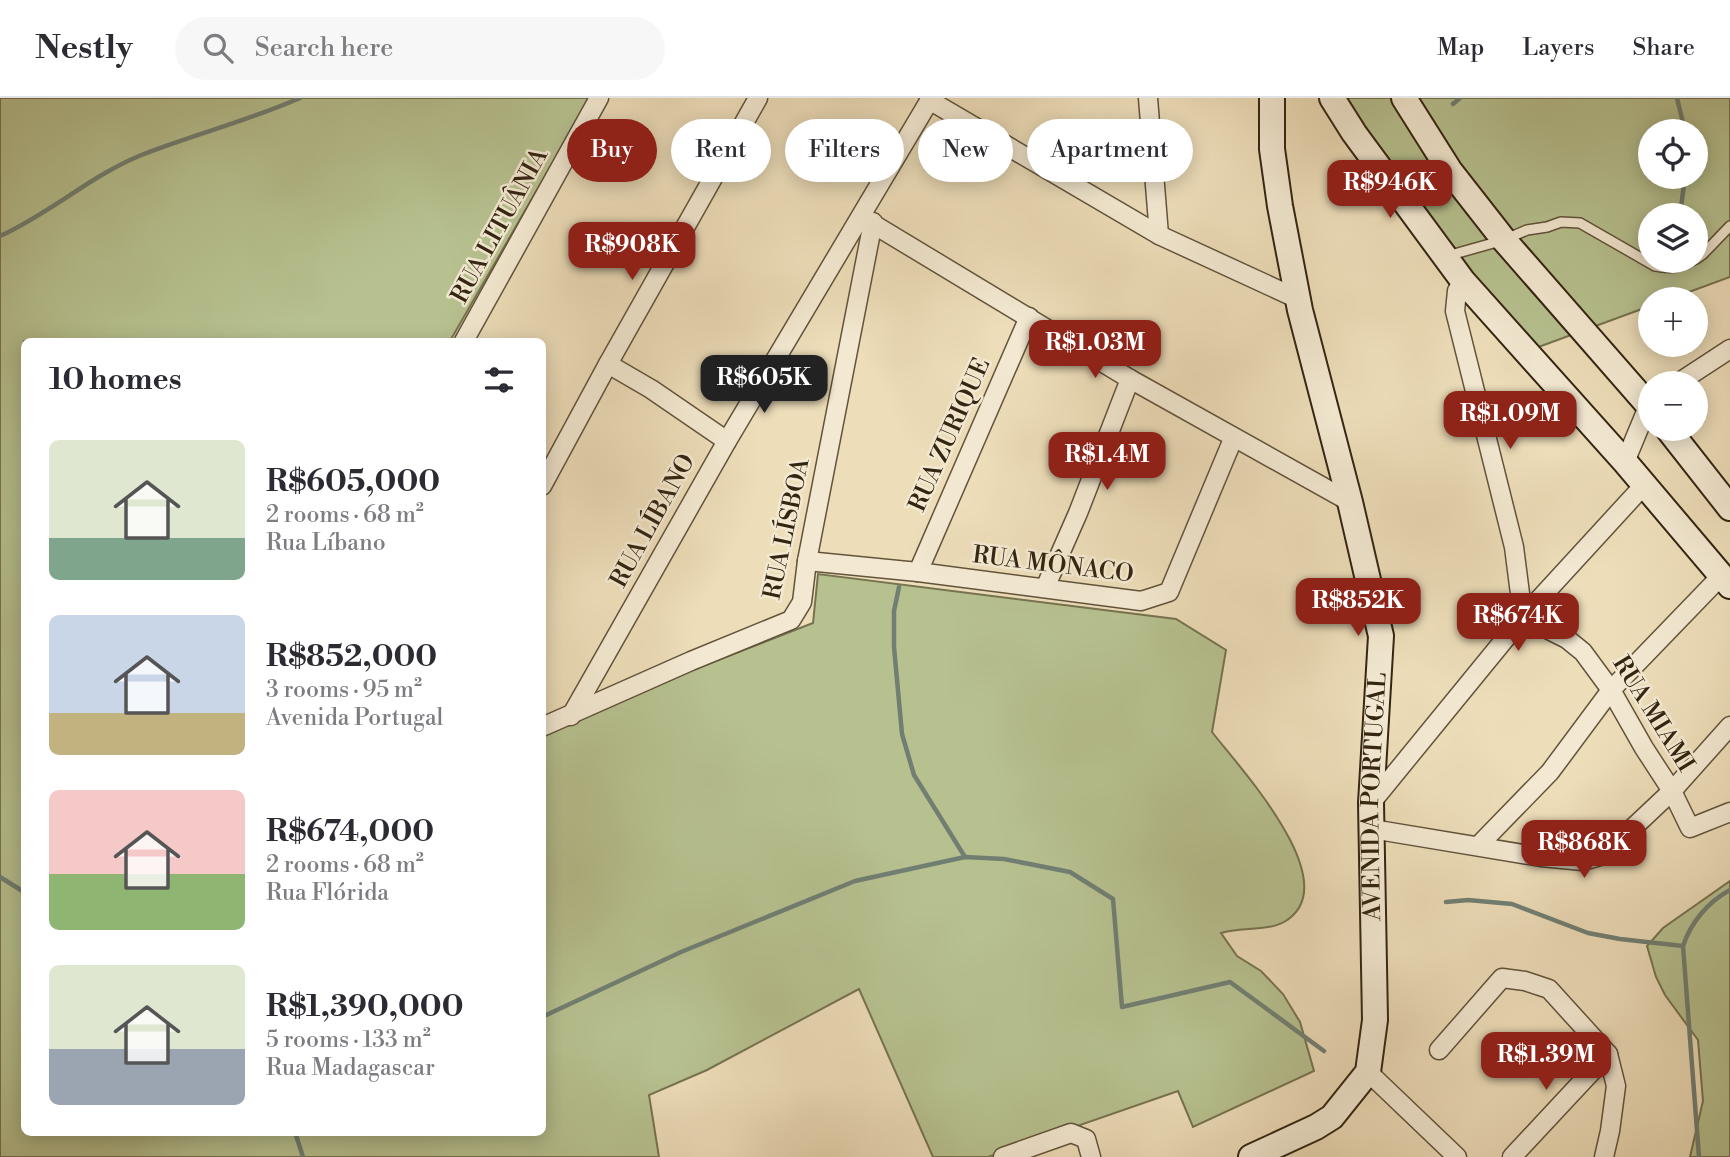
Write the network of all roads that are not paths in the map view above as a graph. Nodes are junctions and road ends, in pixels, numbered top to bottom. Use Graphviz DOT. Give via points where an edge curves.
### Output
graph roads {
  1 [pos="599,98"];
  2 [pos="758,98"];
  3 [pos="1272,98"];
  4 [pos="1332,98"];
  5 [pos="1404,98"];
  6 [pos="930,99"];
  7 [pos="1145,101"];
  8 [pos="867,219"];
  9 [pos="1730,226"];
  10 [pos="1159,235"];
  11 [pos="1504,240"];
  12 [pos="1708,249"];
  13 [pos="1445,256"];
  14 [pos="1638,256"];
  15 [pos="1463,281"];
  16 [pos="1298,299"];
  17 [pos="1029,317"];
  18 [pos="466,338"];
  19 [pos="1730,349"];
  20 [pos="608,364"];
  21 [pos="1696,371"];
  22 [pos="1130,379"];
  23 [pos="1638,392"];
  24 [pos="1638,431"];
  25 [pos="1233,439"];
  26 [pos="727,441"];
  27 [pos="1677,441"];
  28 [pos="1625,462"];
  29 [pos="546,479"];
  30 [pos="1644,485"];
  31 [pos="1350,502"];
  32 [pos="1730,508"];
  33 [pos="807,561"];
  34 [pos="918,572"];
  35 [pos="1726,580"];
  36 [pos="1045,588"];
  37 [pos="1523,617"];
  38 [pos="1611,690"];
  39 [pos="571,716"];
  40 [pos="546,725"];
  41 [pos="1730,726"];
  42 [pos="1672,791"];
  43 [pos="1371,803"];
  44 [pos="1730,812"];
  45 [pos="1372,829"];
  46 [pos="1479,845"];
  47 [pos="1439,1049"];
  48 [pos="1608,1054"];
  49 [pos="1368,1072"];
  50 [pos="1254,1156"];
  51 [pos="1003,1157"];
  52 [pos="1091,1157"];
  53 [pos="1457,1157"];
  54 [pos="1512,1157"];
  55 [pos="1604,1157"];
  1 -- 18 [label="street, RUA LITUÂNIA"];
  2 -- 20 [label="street"];
  3 -- 16 [label="street, AVENIDA PORTUGAL" via="1272,149"];
  4 -- 13 [label="street"];
  5 -- 11 [label="street" via="1450,171"];
  6 -- 8 [label="street, RUA LÍBANO"];
  6 -- 10 [label="street"];
  7 -- 10 [label="street"];
  8 -- 17 [label="street"];
  8 -- 26 [label="street, RUA LÍBANO"];
  8 -- 33 [label="street, RUA LÍSBOA"];
  9 -- 12 [label="lane"];
  10 -- 16 [label="street"];
  11 -- 13 [label="lane"];
  11 -- 14 [label="lane" via="1561,222 1580,223"];
  11 -- 23 [label="street"];
  13 -- 15 [label="street"];
  15 -- 28 [label="street"];
  15 -- 37 [label="street" via="1455,311 1514,547"];
  16 -- 31 [label="street, AVENIDA PORTUGAL"];
  17 -- 22 [label="street"];
  17 -- 34 [label="street, RUA ZURIQUE"];
  19 -- 21 [label="street"];
  20 -- 26 [label="street"];
  20 -- 29 [label="street"];
  22 -- 25 [label="street"];
  22 -- 36 [label="street"];
  24 -- 28 [label="street"];
  25 -- 31 [label="street"];
  25 -- 36 [label="street, RUA MÔNACO" via="1169,592 1141,601"];
  26 -- 39 [label="street, RUA LÍBANO"];
  27 -- 32 [label="street"];
  28 -- 30 [label="street"];
  30 -- 35 [label="street"];
  30 -- 37 [label="street"];
  31 -- 43 [label="street, AVENIDA PORTUGAL" via="1381,636"];
  33 -- 34 [label="street, RUA MÔNACO"];
  33 -- 39 [label="street, RUA LÍSBOA" via="802,602 791,620"];
  34 -- 36 [label="street, RUA MÔNACO"];
  35 -- 38 [label="street"];
  37 -- 38 [label="street, RUA MIAMI" via="1583,652"];
  37 -- 43 [label="street"];
  38 -- 42 [label="street, RUA MIAMI"];
  38 -- 46 [label="street" via="1550,772"];
  39 -- 40 [label="street, RUA LÍSBOA"];
  41 -- 42 [label="street"];
  42 -- 44 [label="street, RUA MIAMI" via="1690,828"];
  42 -- 46 [label="street" via="1604,855 1583,861"];
  43 -- 45 [label="street, AVENIDA PORTUGAL"];
  45 -- 46 [label="street"];
  45 -- 49 [label="street, AVENIDA PORTUGAL" via="1375,1020"];
  47 -- 48 [label="street" via="1502,978 1549,989"];
  48 -- 54 [label="street"];
  48 -- 55 [label="street" via="1616,1086"];
  49 -- 50 [label="street" via="1332,1117"];
  49 -- 53 [label="street"];
  51 -- 52 [label="street" via="1071,1133 1086,1139"];
}
